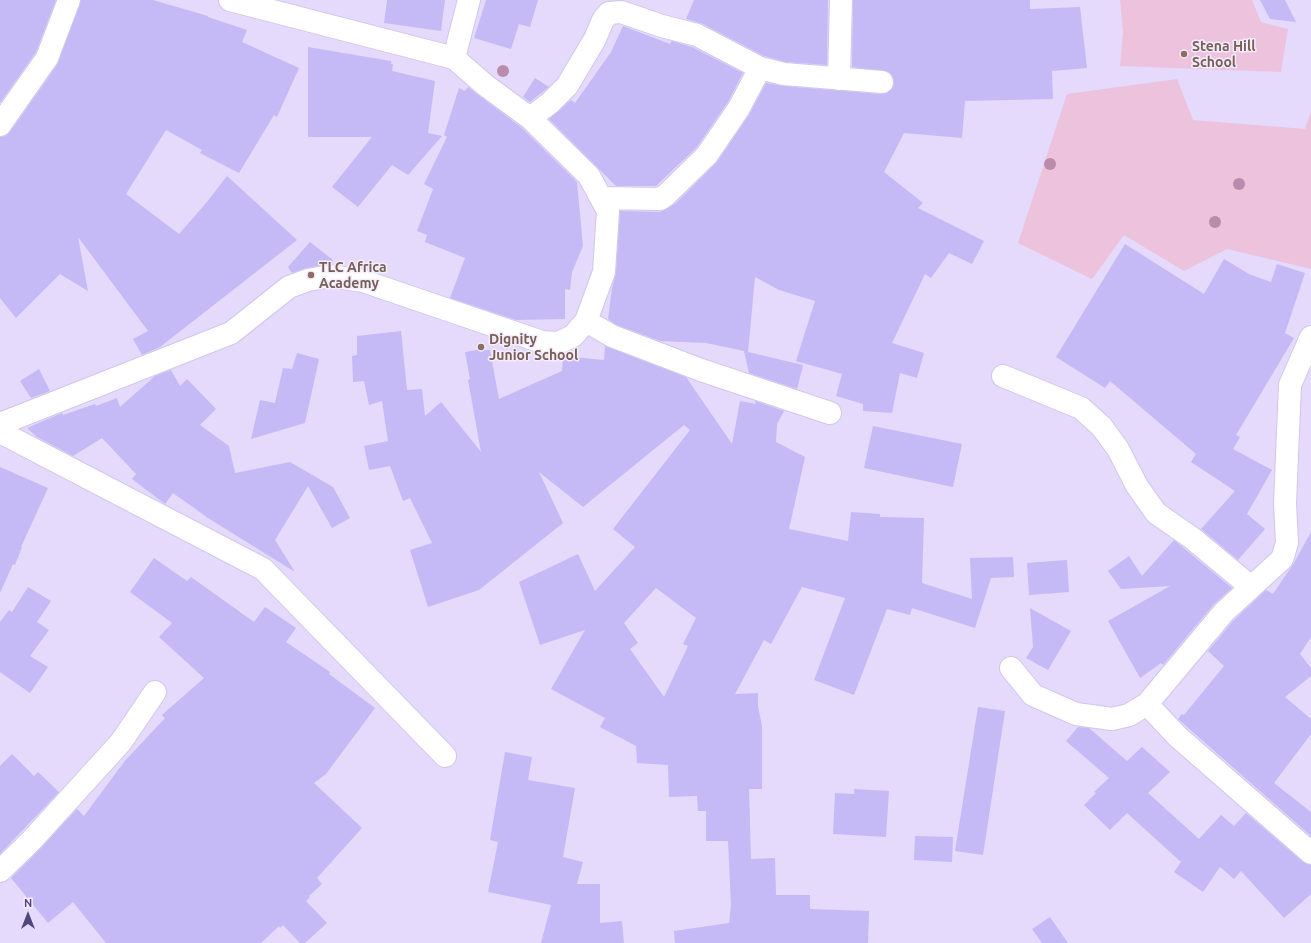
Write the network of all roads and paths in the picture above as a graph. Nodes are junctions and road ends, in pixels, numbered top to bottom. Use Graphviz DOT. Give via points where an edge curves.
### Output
graph roads {
  1 [pos="69,0"];
  2 [pos="230,0"];
  3 [pos="469,0"];
  4 [pos="841,0"];
  5 [pos="454,58"];
  6 [pos="760,68"];
  7 [pos="839,79"];
  8 [pos="882,82"];
  9 [pos="530,118"];
  10 [pos="0,125"];
  11 [pos="602,198"];
  12 [pos="586,321"];
  13 [pos="1311,338"];
  14 [pos="1003,376"];
  15 [pos="830,413"];
  16 [pos="0,424"];
  17 [pos="0,432"];
  18 [pos="1251,587"];
  19 [pos="1011,668"];
  20 [pos="155,692"];
  21 [pos="1147,704"];
  22 [pos="445,756"];
  23 [pos="1311,854"];
  24 [pos="0,871"];
  1 -- 10 [label="street" via="47,58"];
  2 -- 5 [label="street"];
  3 -- 5 [label="street"];
  4 -- 7 [label="street"];
  5 -- 9 [label="street"];
  6 -- 7 [label="street" via="784,74"];
  6 -- 9 [label="street" via="698,35 621,12 609,14 603,20 567,86"];
  6 -- 11 [label="street" via="740,108 707,155 666,195 660,199"];
  7 -- 8 [label="street"];
  9 -- 11 [label="street" via="589,176"];
  11 -- 12 [label="street" via="608,211 604,272"];
  12 -- 15 [label="street" via="620,339 701,370"];
  12 -- 16 [label="street" via="573,336 558,343 542,342 363,281 330,276 289,287 231,333"];
  13 -- 18 [label="street" via="1290,385 1287,544 1282,559"];
  14 -- 18 [label="street" via="1081,408 1102,427 1118,449 1137,486 1156,513 1192,538"];
  17 -- 22 [label="street" via="263,569"];
  18 -- 21 [label="street" via="1224,612"];
  19 -- 21 [label="street" via="1033,695 1076,714 1112,719 1129,715"];
  20 -- 24 [label="street" via="121,742 31,841"];
  21 -- 23 [label="street" via="1177,736"];
}
